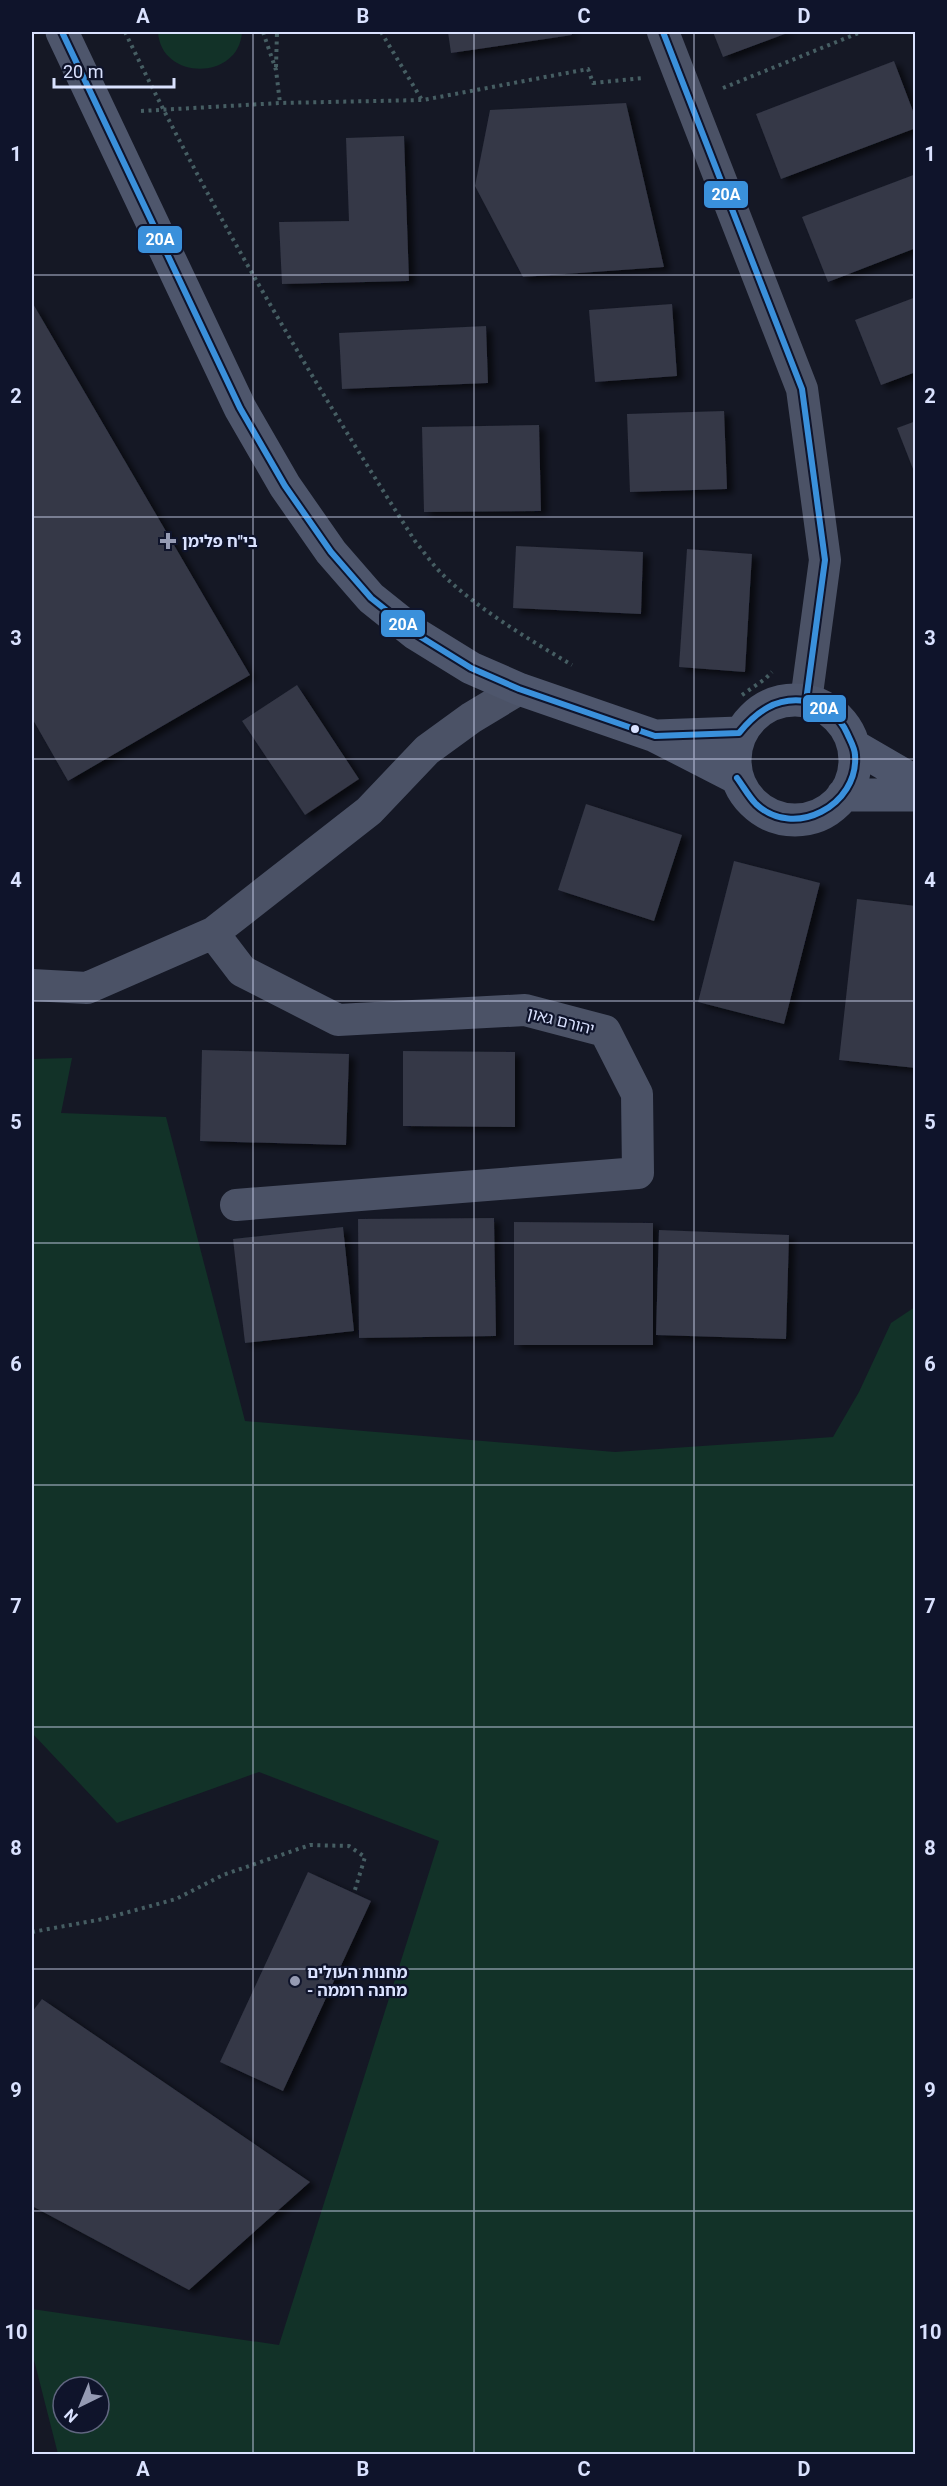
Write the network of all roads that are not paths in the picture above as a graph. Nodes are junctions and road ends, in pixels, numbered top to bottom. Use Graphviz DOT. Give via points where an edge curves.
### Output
graph roads {
  1 [pos="62,32"];
  2 [pos="663,32"];
  3 [pos="519,689"];
  4 [pos="806,701"];
  5 [pos="740,734"];
  6 [pos="655,736"];
  7 [pos="854,746"];
  8 [pos="737,778"];
  9 [pos="915,782"];
  10 [pos="843,795"];
  11 [pos="915,795"];
  12 [pos="213,933"];
  13 [pos="32,985"];
  14 [pos="236,1205"];
  1 -- 3 [label="street" via="240,408 285,486 330,552 371,598 416,634 471,668"];
  2 -- 4 [label="street" via="802,389 825,560"];
  3 -- 6 [label="street"];
  3 -- 12 [label="street" via="427,750 369,811"];
  4 -- 5 [label="street" via="771,704 756,713"];
  4 -- 7 [label="street" via="825,708 840,721"];
  5 -- 6 [label="street"];
  5 -- 8 [label="street" via="736,746"];
  6 -- 8 [label="street"];
  7 -- 9 [label="street"];
  7 -- 10 [label="street" via="853,779"];
  8 -- 10 [label="street" via="759,808 786,819 813,817 831,808"];
  10 -- 11 [label="street"];
  12 -- 13 [label="street" via="87,988"];
  12 -- 14 [label="street, יהורם גאון" via="242,971 338,1020 525,1010 604,1031 637,1094 638,1173"];
}
